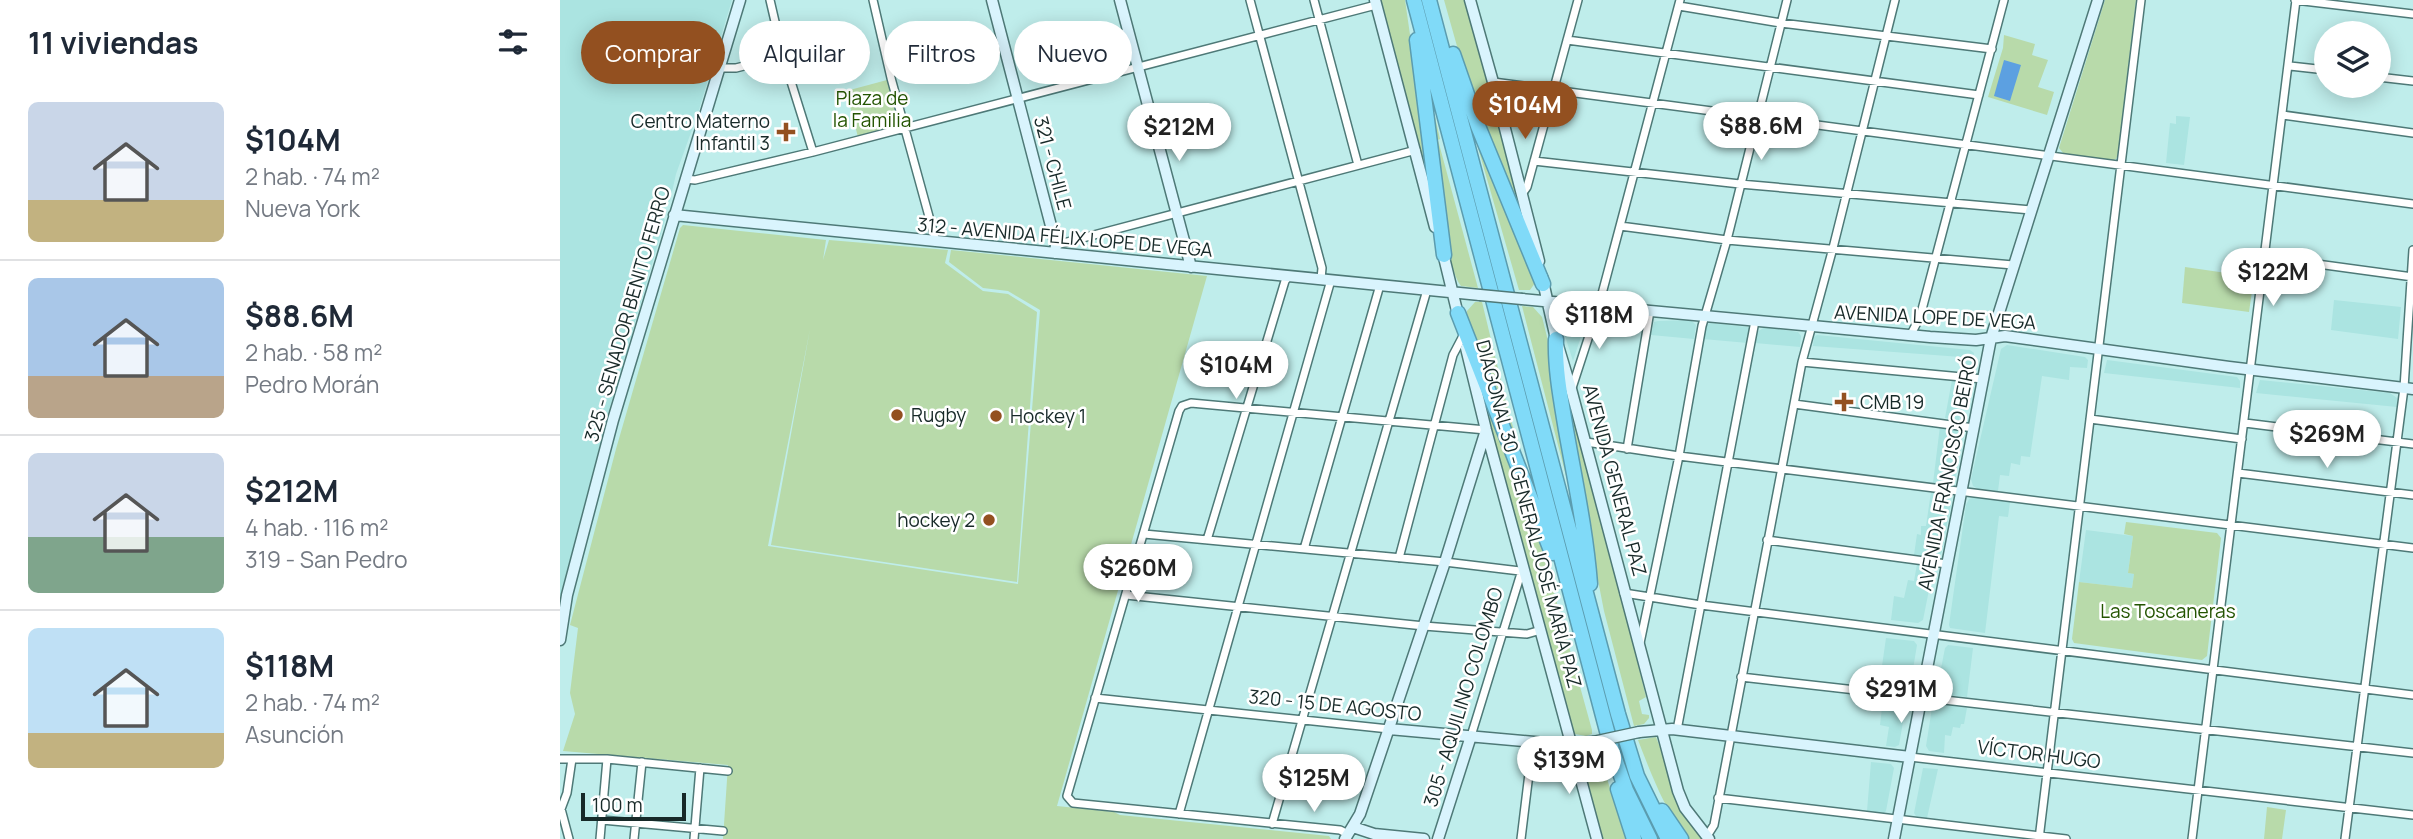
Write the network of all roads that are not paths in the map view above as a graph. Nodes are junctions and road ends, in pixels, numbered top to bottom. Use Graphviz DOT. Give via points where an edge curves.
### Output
graph roads {
  1 [pos="740,0"];
  2 [pos="770,0"];
  3 [pos="873,0"];
  4 [pos="992,0"];
  5 [pos="1120,0"];
  6 [pos="1250,0"];
  7 [pos="1314,0"];
  8 [pos="1413,0"];
  9 [pos="1430,0"];
  10 [pos="1577,0"];
  11 [pos="1787,0"];
  12 [pos="1895,0"];
  13 [pos="2004,0"];
  14 [pos="2098,0"];
  15 [pos="2141,0"];
  16 [pos="2296,0"];
  17 [pos="1471,2"];
  18 [pos="1376,3"];
  19 [pos="1679,3"];
  20 [pos="2413,14"];
  21 [pos="1319,20"];
  22 [pos="775,21"];
  23 [pos="1781,23"];
  24 [pos="1886,35"];
  25 [pos="1260,36"];
  26 [pos="1567,40"];
  27 [pos="725,49"];
  28 [pos="1992,49"];
  29 [pos="1666,54"];
  30 [pos="2290,66"];
  31 [pos="1138,67"];
  32 [pos="1770,68"];
  33 [pos="2314,69"];
  34 [pos="2391,78"];
  35 [pos="1874,81"];
  36 [pos="2413,81"];
  37 [pos="1493,82"];
  38 [pos="714,84"];
  39 [pos="792,84"];
  40 [pos="1554,89"];
  41 [pos="1979,95"];
  42 [pos="1018,99"];
  43 [pos="1653,102"];
  44 [pos="2283,115"];
  45 [pos="1758,118"];
  46 [pos="906,127"];
  47 [pos="1861,132"];
  48 [pos="2413,133"];
  49 [pos="1966,145"];
  50 [pos="1416,150"];
  51 [pos="813,152"];
  52 [pos="2048,155"];
  53 [pos="1534,160"];
  54 [pos="1359,165"];
  55 [pos="2122,166"];
  56 [pos="1636,171"];
  57 [pos="685,179"];
  58 [pos="1299,181"];
  59 [pos="1740,184"];
  60 [pos="2274,186"];
  61 [pos="1847,192"];
  62 [pos="1522,194"];
  63 [pos="1951,203"];
  64 [pos="2413,204"];
  65 [pos="2031,210"];
  66 [pos="1177,214"];
  67 [pos="674,215"];
  68 [pos="1620,226"];
  69 [pos="1727,240"];
  70 [pos="936,242"];
  71 [pos="1833,248"];
  72 [pos="1056,249"];
  73 [pos="2413,250"];
  74 [pos="1444,255"];
  75 [pos="2266,257"];
  76 [pos="1936,258"];
  77 [pos="2013,265"];
  78 [pos="1191,267"];
  79 [pos="1289,276"];
  80 [pos="2412,276"];
  81 [pos="1326,280"];
  82 [pos="1543,284"];
  83 [pos="1380,285"];
  84 [pos="1427,290"];
  85 [pos="1453,292"];
  86 [pos="1546,301"];
  87 [pos="1599,305"];
  88 [pos="1650,311"];
  89 [pos="1458,313"];
  90 [pos="1705,316"];
  91 [pos="1755,321"];
  92 [pos="1811,327"];
  93 [pos="1463,336"];
  94 [pos="1910,336"];
  95 [pos="1991,338"];
  96 [pos="1556,339"];
  97 [pos="2098,349"];
  98 [pos="1802,362"];
  99 [pos="2250,370"];
  100 [pos="1983,379"];
  101 [pos="2409,388"];
  102 [pos="1572,389"];
  103 [pos="1794,404"];
  104 [pos="1248,408"];
  105 [pos="1293,411"];
  106 [pos="1343,416"];
  107 [pos="2090,419"];
  108 [pos="1390,421"];
  109 [pos="2245,423"];
  110 [pos="1436,425"];
  111 [pos="1974,428"];
  112 [pos="1486,430"];
  113 [pos="2242,439"];
  114 [pos="1586,442"];
  115 [pos="2398,442"];
  116 [pos="2413,444"];
  117 [pos="1627,449"];
  118 [pos="1679,456"];
  119 [pos="1729,462"];
  120 [pos="1781,469"];
  121 [pos="2238,473"];
  122 [pos="1961,491"];
  123 [pos="2391,492"];
  124 [pos="2413,495"];
  125 [pos="2078,506"];
  126 [pos="2232,525"];
  127 [pos="1144,534"];
  128 [pos="1207,540"];
  129 [pos="1767,540"];
  130 [pos="1256,544"];
  131 [pos="2384,545"];
  132 [pos="2413,548"];
  133 [pos="1304,549"];
  134 [pos="1351,554"];
  135 [pos="1399,558"];
  136 [pos="1445,562"];
  137 [pos="1947,564"];
  138 [pos="1522,570"];
  139 [pos="1624,593"];
  140 [pos="1126,596"];
  141 [pos="1649,597"];
  142 [pos="1573,605"];
  143 [pos="1701,605"];
  144 [pos="1237,606"];
  145 [pos="1754,612"];
  146 [pos="1334,616"];
  147 [pos="1594,624"];
  148 [pos="1424,626"];
  149 [pos="1541,630"];
  150 [pos="1502,631"];
  151 [pos="1934,635"];
  152 [pos="560,640"];
  153 [pos="1640,644"];
  154 [pos="2061,651"];
  155 [pos="2214,670"];
  156 [pos="1741,677"];
  157 [pos="2365,689"];
  158 [pos="2413,695"];
  159 [pos="1095,698"];
  160 [pos="1922,698"];
  161 [pos="1210,710"];
  162 [pos="2053,712"];
  163 [pos="1302,719"];
  164 [pos="1662,728"];
  165 [pos="1388,729"];
  166 [pos="1677,730"];
  167 [pos="2206,730"];
  168 [pos="1639,732"];
  169 [pos="1471,736"];
  170 [pos="1730,737"];
  171 [pos="1533,741"];
  172 [pos="1572,743"];
  173 [pos="2357,746"];
  174 [pos="1612,750"];
  175 [pos="2413,753"];
  176 [pos="1910,757"];
  177 [pos="560,759"];
  178 [pos="572,759"];
  179 [pos="607,759"];
  180 [pos="642,762"];
  181 [pos="700,768"];
  182 [pos="728,771"];
  183 [pos="2046,773"];
  184 [pos="1637,776"];
  185 [pos="2199,790"];
  186 [pos="1718,798"];
  187 [pos="2349,808"];
  188 [pos="1179,814"];
  189 [pos="2413,815"];
  190 [pos="602,820"];
  191 [pos="1898,820"];
  192 [pos="635,823"];
  193 [pos="1272,824"];
  194 [pos="695,829"];
  195 [pos="723,831"];
  196 [pos="1350,835"];
  197 [pos="2039,837"];
  198 [pos="1708,838"];
  199 [pos="569,839"];
  200 [pos="600,839"];
  201 [pos="634,839"];
  202 [pos="694,839"];
  203 [pos="1424,839"];
  204 [pos="1438,839"];
  205 [pos="1521,839"];
  206 [pos="1597,839"];
  207 [pos="1634,839"];
  208 [pos="1650,839"];
  209 [pos="1668,839"];
  210 [pos="1681,839"];
  211 [pos="1894,839"];
  212 [pos="2066,839"];
  213 [pos="2192,839"];
  214 [pos="2345,839"];
  1 -- 27 [label="street, 325 - SENADOR BENITO FERRO"];
  2 -- 22 [label="street"];
  3 -- 46 [label="street"];
  4 -- 42 [label="street, 321 - CHILE"];
  5 -- 31 [label="street"];
  6 -- 25 [label="street"];
  7 -- 21 [label="street"];
  8 -- 74 [label="highway"];
  8 -- 142 [label="highway"];
  9 -- 82 [label="highway"];
  9 -- 147 [label="highway"];
  10 -- 26 [label="street"];
  11 -- 23 [label="street"];
  12 -- 24 [label="street"];
  13 -- 28 [label="street"];
  14 -- 52 [label="street, AVENIDA FRANCISCO BEIRÓ"];
  15 -- 55 [label="street"];
  16 -- 20 [label="street"];
  16 -- 30 [label="street"];
  17 -- 37 [label="street, AVENIDA GENERAL PAZ"];
  18 -- 21 [label="street"];
  18 -- 50 [label="street, DIAGONAL 30 - GENERAL JOSÉ MARÍA PAZ"];
  19 -- 23 [label="street"];
  19 -- 29 [label="street"];
  21 -- 25 [label="street"];
  21 -- 54 [label="street"];
  23 -- 24 [label="street"];
  23 -- 32 [label="street"];
  24 -- 28 [label="street"];
  24 -- 35 [label="street"];
  25 -- 31 [label="street"];
  25 -- 58 [label="street"];
  26 -- 29 [label="street"];
  26 -- 40 [label="street"];
  28 -- 41 [label="street"];
  29 -- 32 [label="street"];
  29 -- 43 [label="street"];
  30 -- 33 [label="street"];
  30 -- 44 [label="street"];
  31 -- 42 [label="street"];
  31 -- 66 [label="street"];
  32 -- 35 [label="street"];
  32 -- 45 [label="street"];
  34 -- 36 [label="street"];
  35 -- 41 [label="street"];
  35 -- 47 [label="street"];
  37 -- 40 [label="street"];
  37 -- 62 [label="street, AVENIDA GENERAL PAZ"];
  38 -- 57 [label="street, 325 - SENADOR BENITO FERRO"];
  39 -- 51 [label="street"];
  40 -- 43 [label="street"];
  40 -- 53 [label="street"];
  41 -- 49 [label="street"];
  42 -- 46 [label="street"];
  42 -- 72 [label="street, 321 - CHILE"];
  43 -- 45 [label="street"];
  43 -- 56 [label="street"];
  44 -- 48 [label="street"];
  44 -- 60 [label="street"];
  45 -- 47 [label="street"];
  45 -- 59 [label="street"];
  46 -- 51 [label="street"];
  46 -- 70 [label="street"];
  47 -- 49 [label="street"];
  47 -- 61 [label="street"];
  49 -- 52 [label="street"];
  49 -- 63 [label="street"];
  50 -- 54 [label="street"];
  50 -- 74 [label="street, DIAGONAL 30 - GENERAL JOSÉ MARÍA PAZ"];
  51 -- 57 [label="street"];
  52 -- 55 [label="street"];
  52 -- 65 [label="street, AVENIDA FRANCISCO BEIRÓ"];
  53 -- 56 [label="street"];
  53 -- 62 [label="street"];
  54 -- 58 [label="street"];
  55 -- 60 [label="street"];
  55 -- 97 [label="street"];
  56 -- 59 [label="street"];
  56 -- 68 [label="street"];
  57 -- 67 [label="street, 325 - SENADOR BENITO FERRO"];
  58 -- 66 [label="street"];
  58 -- 81 [label="street"];
  59 -- 61 [label="street"];
  59 -- 69 [label="street"];
  60 -- 64 [label="street"];
  60 -- 75 [label="street"];
  61 -- 63 [label="street"];
  61 -- 71 [label="street"];
  62 -- 82 [label="street, AVENIDA GENERAL PAZ"];
  63 -- 65 [label="street"];
  63 -- 76 [label="street"];
  65 -- 77 [label="street, AVENIDA FRANCISCO BEIRÓ"];
  66 -- 72 [label="street"];
  66 -- 78 [label="street"];
  67 -- 70 [label="street, 312 - AVENIDA FÉLIX LOPE DE VEGA"];
  67 -- 152 [label="street, 325 - SENADOR BENITO FERRO" via="606,445 567,595"];
  68 -- 69 [label="street"];
  68 -- 87 [label="street"];
  69 -- 71 [label="street"];
  69 -- 90 [label="street"];
  70 -- 72 [label="street, 312 - AVENIDA FÉLIX LOPE DE VEGA"];
  71 -- 76 [label="street"];
  71 -- 92 [label="street"];
  72 -- 78 [label="street, 312 - AVENIDA FÉLIX LOPE DE VEGA"];
  73 -- 80 [label="street"];
  74 -- 85 [label="street, DIAGONAL 30 - GENERAL JOSÉ MARÍA PAZ"];
  75 -- 80 [label="street"];
  75 -- 99 [label="street"];
  76 -- 77 [label="street"];
  76 -- 94 [label="street"];
  77 -- 95 [label="street, AVENIDA FRANCISCO BEIRÓ"];
  78 -- 79 [label="street, 312 - AVENIDA FÉLIX LOPE DE VEGA"];
  79 -- 81 [label="street, 312 - AVENIDA FÉLIX LOPE DE VEGA"];
  79 -- 104 [label="street"];
  80 -- 101 [label="street"];
  81 -- 83 [label="street, 312 - AVENIDA FÉLIX LOPE DE VEGA"];
  81 -- 105 [label="street"];
  82 -- 86 [label="street, AVENIDA GENERAL PAZ"];
  83 -- 84 [label="street, 312 - AVENIDA FÉLIX LOPE DE VEGA"];
  83 -- 106 [label="street"];
  84 -- 85 [label="street, 312 - AVENIDA FÉLIX LOPE DE VEGA"];
  84 -- 108 [label="street"];
  85 -- 86 [label="street, AVENIDA LOPE DE VEGA, bridge"];
  85 -- 89 [label="street, DIAGONAL 30 - GENERAL JOSÉ MARÍA PAZ"];
  86 -- 87 [label="street, AVENIDA LOPE DE VEGA"];
  86 -- 96 [label="street, AVENIDA GENERAL PAZ"];
  87 -- 88 [label="street, AVENIDA LOPE DE VEGA"];
  87 -- 102 [label="street"];
  88 -- 90 [label="street, AVENIDA LOPE DE VEGA"];
  88 -- 117 [label="street"];
  89 -- 93 [label="street, DIAGONAL 30 - GENERAL JOSÉ MARÍA PAZ"];
  89 -- 142 [label="highway"];
  90 -- 91 [label="street, AVENIDA LOPE DE VEGA"];
  90 -- 118 [label="street"];
  91 -- 92 [label="street, AVENIDA LOPE DE VEGA"];
  91 -- 119 [label="street"];
  92 -- 94 [label="street, AVENIDA LOPE DE VEGA"];
  92 -- 98 [label="street"];
  93 -- 110 [label="street" via="1453,355"];
  93 -- 112 [label="street, DIAGONAL 30 - GENERAL JOSÉ MARÍA PAZ"];
  94 -- 95 [label="street, AVENIDA LOPE DE VEGA"];
  95 -- 97 [label="street, AVENIDA LOPE DE VEGA" via="2006,336"];
  95 -- 100 [label="street, AVENIDA FRANCISCO BEIRÓ"];
  96 -- 102 [label="street, AVENIDA GENERAL PAZ"];
  96 -- 147 [label="highway"];
  97 -- 99 [label="street, AVENIDA LOPE DE VEGA"];
  97 -- 107 [label="street"];
  98 -- 100 [label="street"];
  98 -- 103 [label="street"];
  99 -- 101 [label="street, AVENIDA LOPE DE VEGA"];
  99 -- 109 [label="street"];
  100 -- 111 [label="street, AVENIDA FRANCISCO BEIRÓ"];
  101 -- 115 [label="street"];
  102 -- 114 [label="street, AVENIDA GENERAL PAZ"];
  103 -- 111 [label="street"];
  103 -- 120 [label="street"];
  104 -- 105 [label="street"];
  104 -- 127 [label="street" via="1186,404 1179,411"];
  104 -- 128 [label="street"];
  105 -- 106 [label="street"];
  105 -- 130 [label="street"];
  106 -- 108 [label="street"];
  106 -- 133 [label="street"];
  107 -- 113 [label="street"];
  107 -- 125 [label="street"];
  108 -- 110 [label="street"];
  108 -- 134 [label="street"];
  109 -- 113 [label="street"];
  109 -- 115 [label="street"];
  110 -- 112 [label="street"];
  110 -- 135 [label="street"];
  111 -- 122 [label="street, AVENIDA FRANCISCO BEIRÓ"];
  112 -- 136 [label="street"];
  112 -- 138 [label="street, DIAGONAL 30 - GENERAL JOSÉ MARÍA PAZ"];
  113 -- 121 [label="street"];
  114 -- 117 [label="street"];
  114 -- 139 [label="street, AVENIDA GENERAL PAZ"];
  115 -- 116 [label="street"];
  115 -- 123 [label="street"];
  117 -- 118 [label="street"];
  118 -- 119 [label="street"];
  118 -- 141 [label="street"];
  119 -- 120 [label="street"];
  119 -- 143 [label="street"];
  120 -- 122 [label="street"];
  120 -- 129 [label="street"];
  121 -- 123 [label="street"];
  121 -- 126 [label="street"];
  122 -- 125 [label="street"];
  122 -- 137 [label="street, AVENIDA FRANCISCO BEIRÓ"];
  123 -- 124 [label="street"];
  123 -- 131 [label="street"];
  125 -- 126 [label="street"];
  125 -- 154 [label="street"];
  126 -- 131 [label="street"];
  126 -- 155 [label="street"];
  127 -- 128 [label="street"];
  127 -- 140 [label="street"];
  128 -- 130 [label="street"];
  129 -- 137 [label="street"];
  129 -- 145 [label="street"];
  130 -- 133 [label="street"];
  130 -- 144 [label="street"];
  131 -- 132 [label="street"];
  131 -- 157 [label="street"];
  133 -- 134 [label="street"];
  134 -- 135 [label="street"];
  134 -- 146 [label="street"];
  135 -- 136 [label="street"];
  136 -- 138 [label="street"];
  136 -- 148 [label="street"];
  137 -- 151 [label="street, AVENIDA FRANCISCO BEIRÓ"];
  138 -- 149 [label="street, DIAGONAL 30 - GENERAL JOSÉ MARÍA PAZ"];
  138 -- 150 [label="street, 305 - AQUILINO COLOMBO"];
  139 -- 141 [label="street"];
  139 -- 153 [label="street, AVENIDA GENERAL PAZ"];
  140 -- 144 [label="street"];
  140 -- 159 [label="street"];
  141 -- 143 [label="street"];
  141 -- 153 [label="street"];
  142 -- 174 [label="highway"];
  143 -- 145 [label="street"];
  143 -- 166 [label="street"];
  144 -- 146 [label="street"];
  144 -- 161 [label="street"];
  145 -- 151 [label="street"];
  145 -- 156 [label="street"];
  146 -- 148 [label="street"];
  146 -- 163 [label="street"];
  147 -- 184 [label="highway"];
  148 -- 150 [label="street"];
  148 -- 165 [label="street"];
  149 -- 150 [label="street" via="1527,634"];
  149 -- 172 [label="street, DIAGONAL 30 - GENERAL JOSÉ MARÍA PAZ"];
  150 -- 169 [label="street, 305 - AQUILINO COLOMBO"];
  151 -- 154 [label="street"];
  151 -- 160 [label="street, AVENIDA FRANCISCO BEIRÓ"];
  153 -- 164 [label="street, AVENIDA GENERAL PAZ"];
  154 -- 155 [label="street"];
  154 -- 162 [label="street"];
  155 -- 157 [label="street"];
  155 -- 167 [label="street"];
  156 -- 160 [label="street"];
  156 -- 170 [label="street"];
  157 -- 158 [label="street"];
  157 -- 173 [label="street"];
  159 -- 161 [label="street, 320 - 15 DE AGOSTO"];
  159 -- 188 [label="street" via="1066,792 1069,800"];
  160 -- 162 [label="street"];
  160 -- 176 [label="street, AVENIDA FRANCISCO BEIRÓ"];
  161 -- 163 [label="street, 320 - 15 DE AGOSTO"];
  161 -- 188 [label="street"];
  162 -- 167 [label="street"];
  162 -- 183 [label="street"];
  163 -- 165 [label="street, 320 - 15 DE AGOSTO"];
  163 -- 193 [label="street"];
  164 -- 166 [label="street, VÍCTOR HUGO"];
  164 -- 168 [label="street, VÍCTOR HUGO"];
  164 -- 198 [label="street, AVENIDA GENERAL PAZ" via="1681,800"];
  165 -- 169 [label="street, 320 - 15 DE AGOSTO"];
  165 -- 196 [label="street"];
  166 -- 170 [label="street, VÍCTOR HUGO"];
  167 -- 173 [label="street"];
  167 -- 185 [label="street"];
  168 -- 172 [label="street, 320 - 15 DE AGOSTO, bridge"];
  169 -- 171 [label="street, 320 - 15 DE AGOSTO"];
  169 -- 204 [label="street, 305 - AQUILINO COLOMBO"];
  170 -- 176 [label="street, VÍCTOR HUGO"];
  170 -- 186 [label="street"];
  171 -- 172 [label="street, 320 - 15 DE AGOSTO"];
  171 -- 205 [label="street"];
  172 -- 206 [label="street, DIAGONAL 30 - GENERAL JOSÉ MARÍA PAZ"];
  173 -- 175 [label="street"];
  173 -- 187 [label="street"];
  174 -- 207 [label="highway" via="1619,793"];
  174 -- 208 [label="highway"];
  176 -- 183 [label="street, VÍCTOR HUGO"];
  176 -- 191 [label="street, AVENIDA FRANCISCO BEIRÓ"];
  177 -- 178 [label="street"];
  178 -- 179 [label="street"];
  178 -- 199 [label="street" via="561,809"];
  179 -- 180 [label="street"];
  179 -- 190 [label="street"];
  180 -- 181 [label="street"];
  180 -- 192 [label="street"];
  181 -- 182 [label="street"];
  181 -- 194 [label="street"];
  183 -- 185 [label="street, VÍCTOR HUGO"];
  183 -- 197 [label="street"];
  184 -- 209 [label="highway"];
  184 -- 210 [label="highway"];
  185 -- 187 [label="street, VÍCTOR HUGO"];
  185 -- 213 [label="street"];
  186 -- 191 [label="street"];
  186 -- 198 [label="street"];
  187 -- 189 [label="street, VÍCTOR HUGO"];
  187 -- 214 [label="street"];
  188 -- 193 [label="street"];
  190 -- 192 [label="street"];
  190 -- 200 [label="street"];
  191 -- 197 [label="street"];
  191 -- 211 [label="street, AVENIDA FRANCISCO BEIRÓ"];
  192 -- 194 [label="street"];
  192 -- 201 [label="street"];
  193 -- 196 [label="street" via="1340,830"];
  194 -- 195 [label="street"];
  194 -- 202 [label="street"];
  196 -- 203 [label="street"];
  197 -- 212 [label="street"];
}
